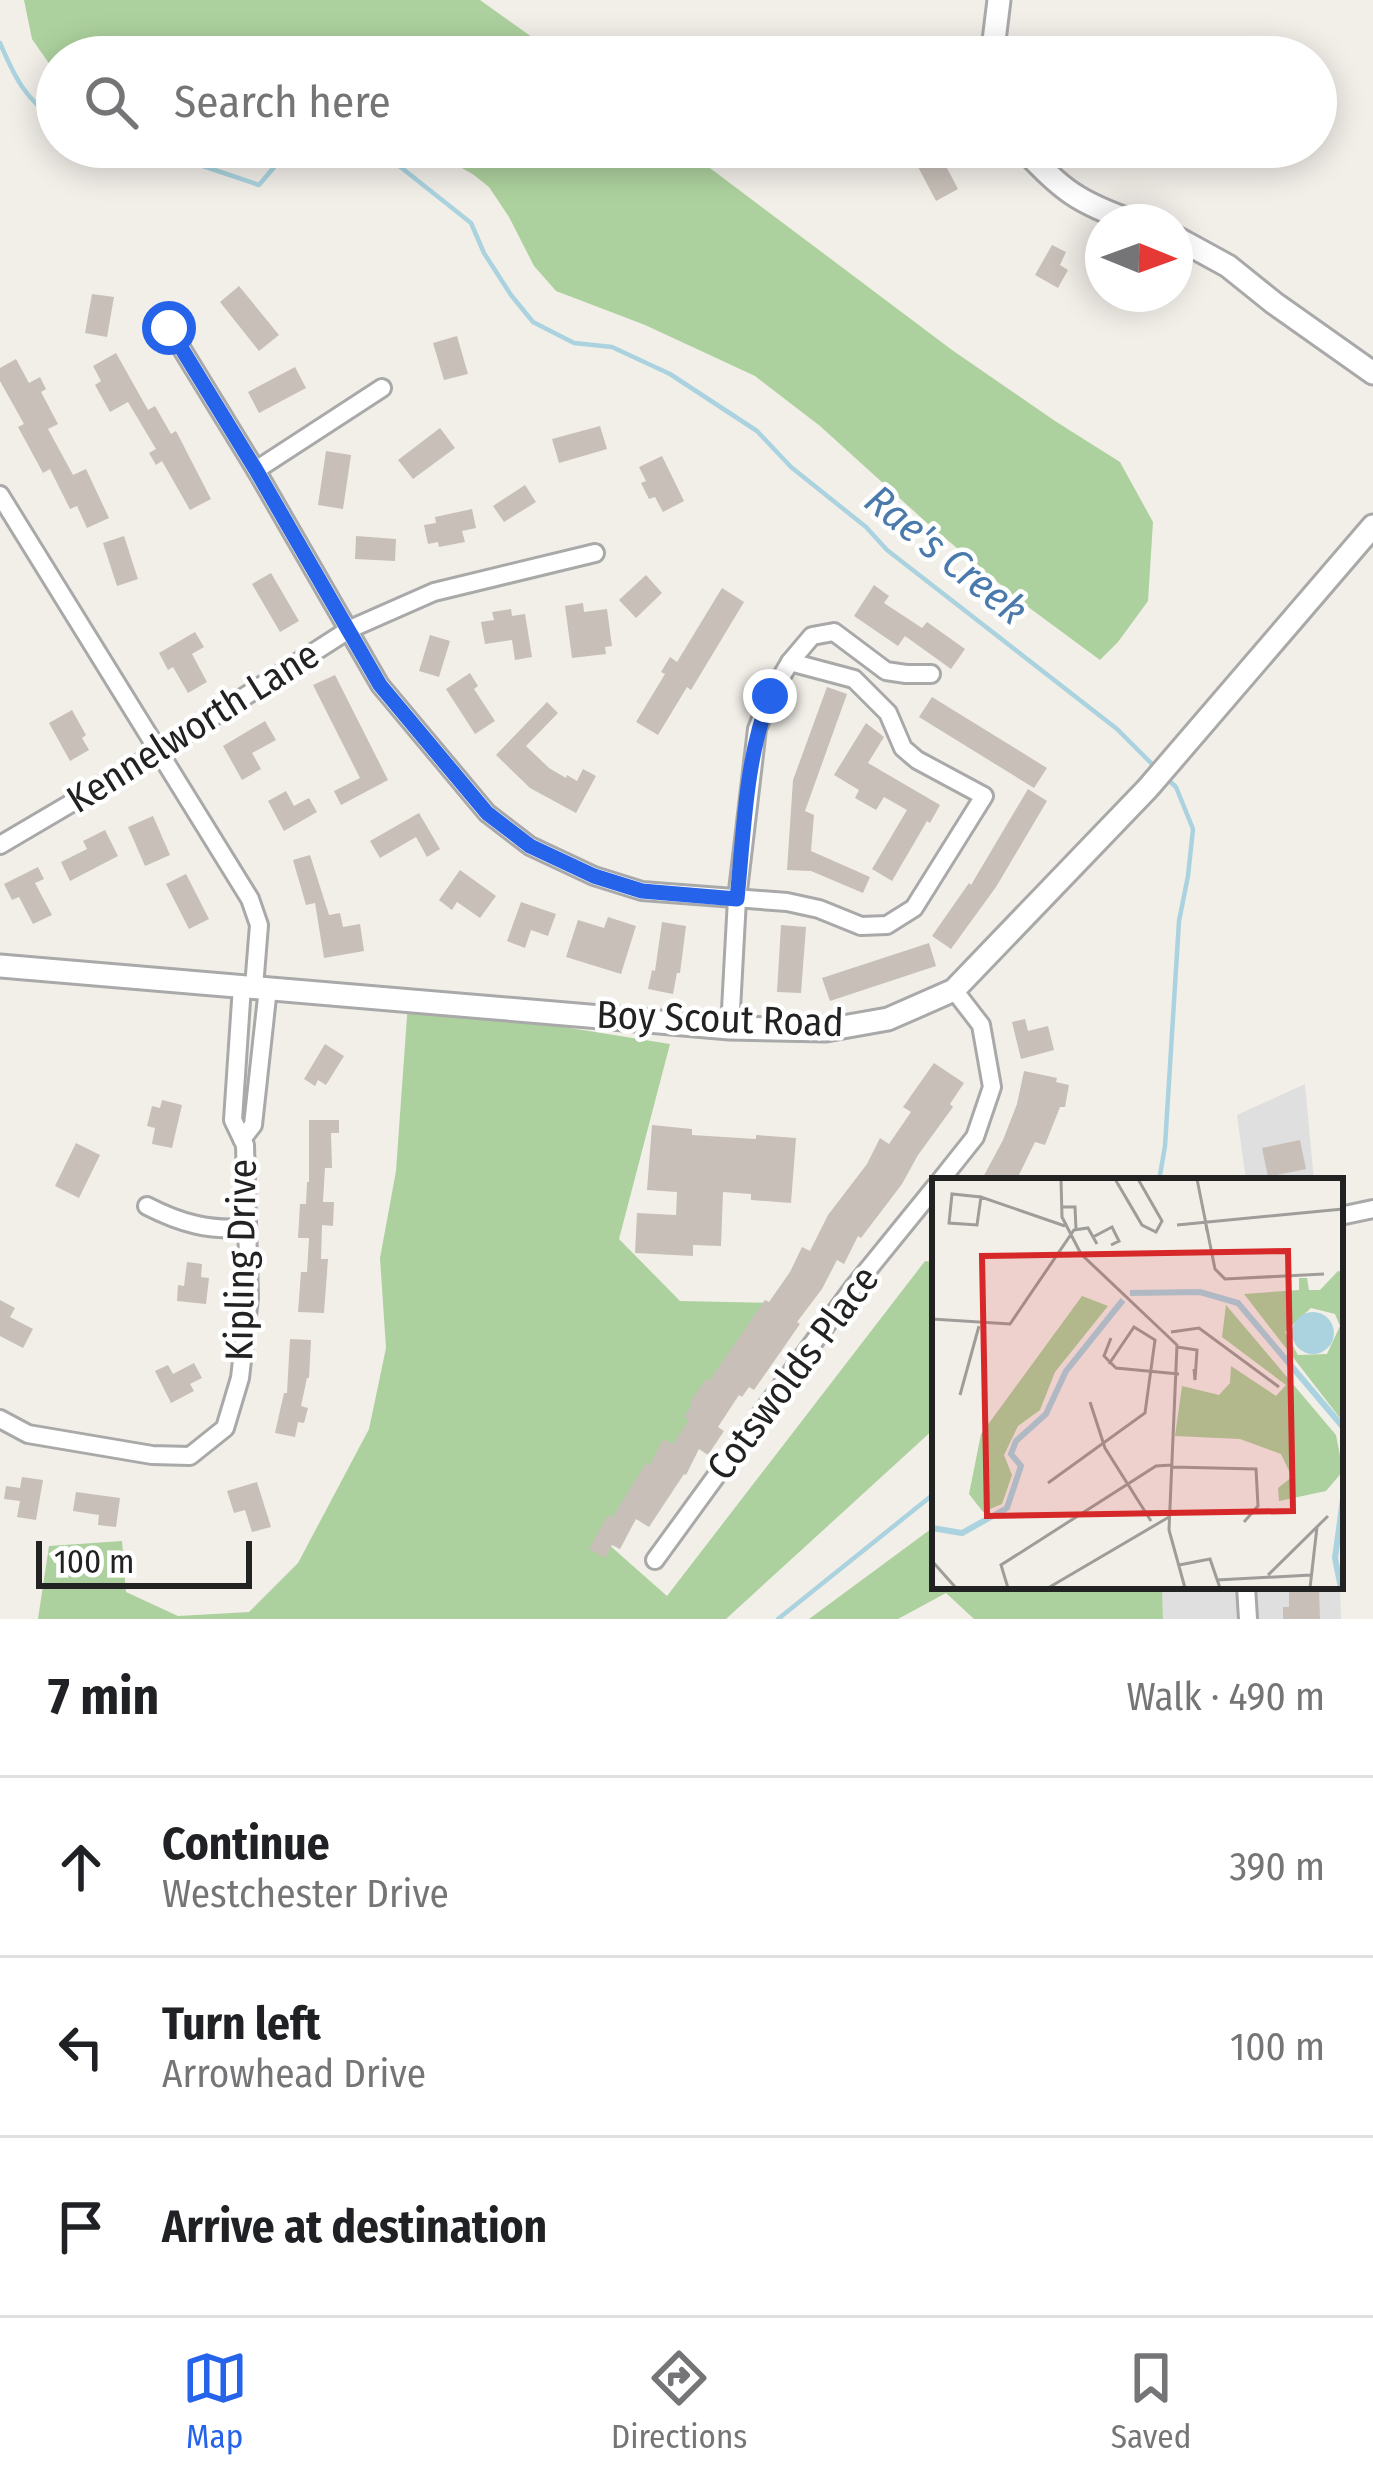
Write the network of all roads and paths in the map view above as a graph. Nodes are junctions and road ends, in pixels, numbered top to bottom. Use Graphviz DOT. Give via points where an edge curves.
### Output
graph roads {
  1 [pos="999,0"];
  2 [pos="995,36"];
  3 [pos="1043,168"];
  4 [pos="1088,204"];
  5 [pos="1193,247"];
  6 [pos="169,328"];
  7 [pos="1370,368"];
  8 [pos="382,388"];
  9 [pos="256,470"];
  10 [pos="0,495"];
  11 [pos="1373,526"];
  12 [pos="595,554"];
  13 [pos="350,629"];
  14 [pos="790,662"];
  15 [pos="931,674"];
  16 [pos="158,752"];
  17 [pos="0,845"];
  18 [pos="737,899"];
  19 [pos="0,966"];
  20 [pos="254,987"];
  21 [pos="955,990"];
  22 [pos="730,1028"];
  23 [pos="242,1138"];
  24 [pos="943,1178"];
  25 [pos="932,1191"];
  26 [pos="147,1206"];
  27 [pos="1373,1209"];
  28 [pos="1343,1215"];
  29 [pos="246,1228"];
  30 [pos="0,1419"];
  31 [pos="655,1560"];
  32 [pos="1246,1589"];
  33 [pos="1248,1619"];
  1 -- 2 [label="street"];
  3 -- 4 [label="street"];
  5 -- 7 [label="street"];
  6 -- 9 [label="street"];
  8 -- 9 [label="street"];
  9 -- 13 [label="street"];
  10 -- 16 [label="street, Kipling Drive"];
  11 -- 21 [label="street, Boy Scout Road" via="1148,788"];
  12 -- 13 [label="street, Kennelworth Lane" via="434,592"];
  13 -- 16 [label="street, Kennelworth Lane"];
  13 -- 18 [label="street" via="380,685 487,813 530,846 642,891"];
  14 -- 15 [label="street" via="812,636 834,632 886,671"];
  14 -- 18 [label="street" via="757,728"];
  14 -- 18 [label="street" via="854,679 917,760 984,796 914,908 887,925"];
  16 -- 17 [label="street, Kennelworth Lane"];
  16 -- 20 [label="street, Kipling Drive" via="250,899 259,925"];
  18 -- 22 [label="street"];
  19 -- 20 [label="street, Boy Scout Road"];
  20 -- 22 [label="street, Boy Scout Road"];
  20 -- 23 [label="street, Kipling Drive" via="253,1125"];
  20 -- 23 [label="street, Kipling Drive" via="232,1120"];
  21 -- 22 [label="street, Boy Scout Road" via="858,1025"];
  21 -- 24 [label="street, Cotswolds Place" via="981,1025 992,1088 975,1137"];
  23 -- 29 [label="street, Kipling Drive"];
  25 -- 31 [label="street, Cotswolds Place"];
  26 -- 29 [label="street" via="176,1222"];
  27 -- 28 [label="street"];
  29 -- 30 [label="street, Kipling Drive" via="240,1378 225,1428 190,1456 28,1434"];
  32 -- 33 [label="street"];
}
